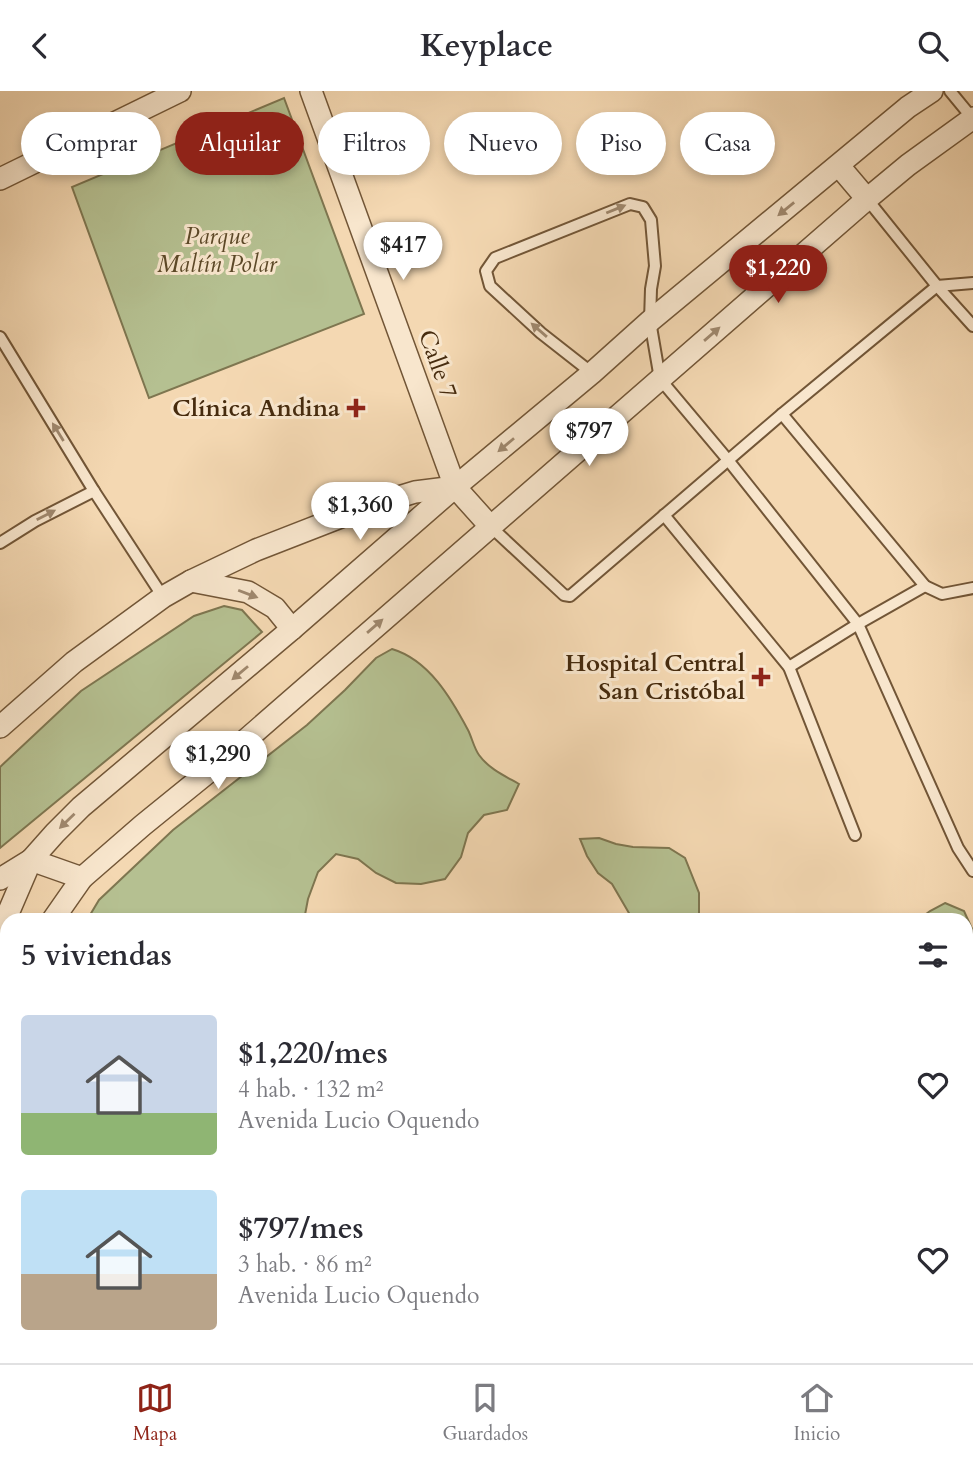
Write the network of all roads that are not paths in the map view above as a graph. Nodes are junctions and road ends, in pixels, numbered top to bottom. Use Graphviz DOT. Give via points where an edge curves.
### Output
graph roads {
  1 [pos="180,91"];
  2 [pos="311,91"];
  3 [pos="932,91"];
  4 [pos="950,91"];
  5 [pos="973,119"];
  6 [pos="839,166"];
  7 [pos="0,179"];
  8 [pos="867,199"];
  9 [pos="973,283"];
  10 [pos="937,286"];
  11 [pos="650,321"];
  12 [pos="973,325"];
  13 [pos="0,337"];
  14 [pos="592,373"];
  15 [pos="660,379"];
  16 [pos="782,414"];
  17 [pos="728,460"];
  18 [pos="455,487"];
  19 [pos="94,491"];
  20 [pos="664,515"];
  21 [pos="490,526"];
  22 [pos="0,543"];
  23 [pos="191,581"];
  24 [pos="925,586"];
  25 [pos="973,588"];
  26 [pos="163,597"];
  27 [pos="858,624"];
  28 [pos="292,629"];
  29 [pos="789,667"];
  30 [pos="0,727"];
  31 [pos="855,835"];
  32 [pos="31,860"];
  33 [pos="973,871"];
  34 [pos="82,877"];
  35 [pos="0,879"];
  36 [pos="8,913"];
  37 [pos="57,913"];
  1 -- 7 [label="street"];
  2 -- 18 [label="street, Calle 7"];
  3 -- 6 [label="street"];
  4 -- 5 [label="lane"];
  5 -- 8 [label="street"];
  6 -- 8 [label="street"];
  6 -- 11 [label="street, one-way"];
  8 -- 10 [label="lane"];
  15 -- 8 [label="street, one-way"];
  9 -- 10 [label="lane"];
  10 -- 12 [label="lane"];
  10 -- 16 [label="lane"];
  11 -- 14 [label="street"];
  14 -- 11 [label="lane, one-way" via="490,286 486,271 495,258 630,204 643,207 651,220 655,266"];
  11 -- 15 [label="lane"];
  19 -- 13 [label="lane, one-way"];
  14 -- 18 [label="street, one-way"];
  15 -- 17 [label="lane"];
  15 -- 21 [label="street"];
  16 -- 17 [label="lane"];
  16 -- 24 [label="lane"];
  17 -- 20 [label="lane"];
  17 -- 27 [label="lane"];
  18 -- 21 [label="street, Calle 7"];
  18 -- 23 [label="street" via="415,492 369,506"];
  18 -- 28 [label="street"];
  22 -- 19 [label="lane, one-way"];
  19 -- 26 [label="lane"];
  20 -- 21 [label="lane" via="570,596"];
  20 -- 29 [label="lane"];
  34 -- 21 [label="street, one-way"];
  23 -- 26 [label="street"];
  23 -- 28 [label="street, one-way" via="248,592 275,608"];
  24 -- 25 [label="lane" via="942,594"];
  24 -- 27 [label="lane"];
  26 -- 30 [label="street" via="74,662"];
  27 -- 29 [label="lane"];
  27 -- 33 [label="lane" via="958,848"];
  28 -- 32 [label="street, one-way" via="81,807"];
  29 -- 31 [label="lane"];
  32 -- 34 [label="street"];
  32 -- 35 [label="street"];
  32 -- 36 [label="street"];
  34 -- 37 [label="street"];
}
